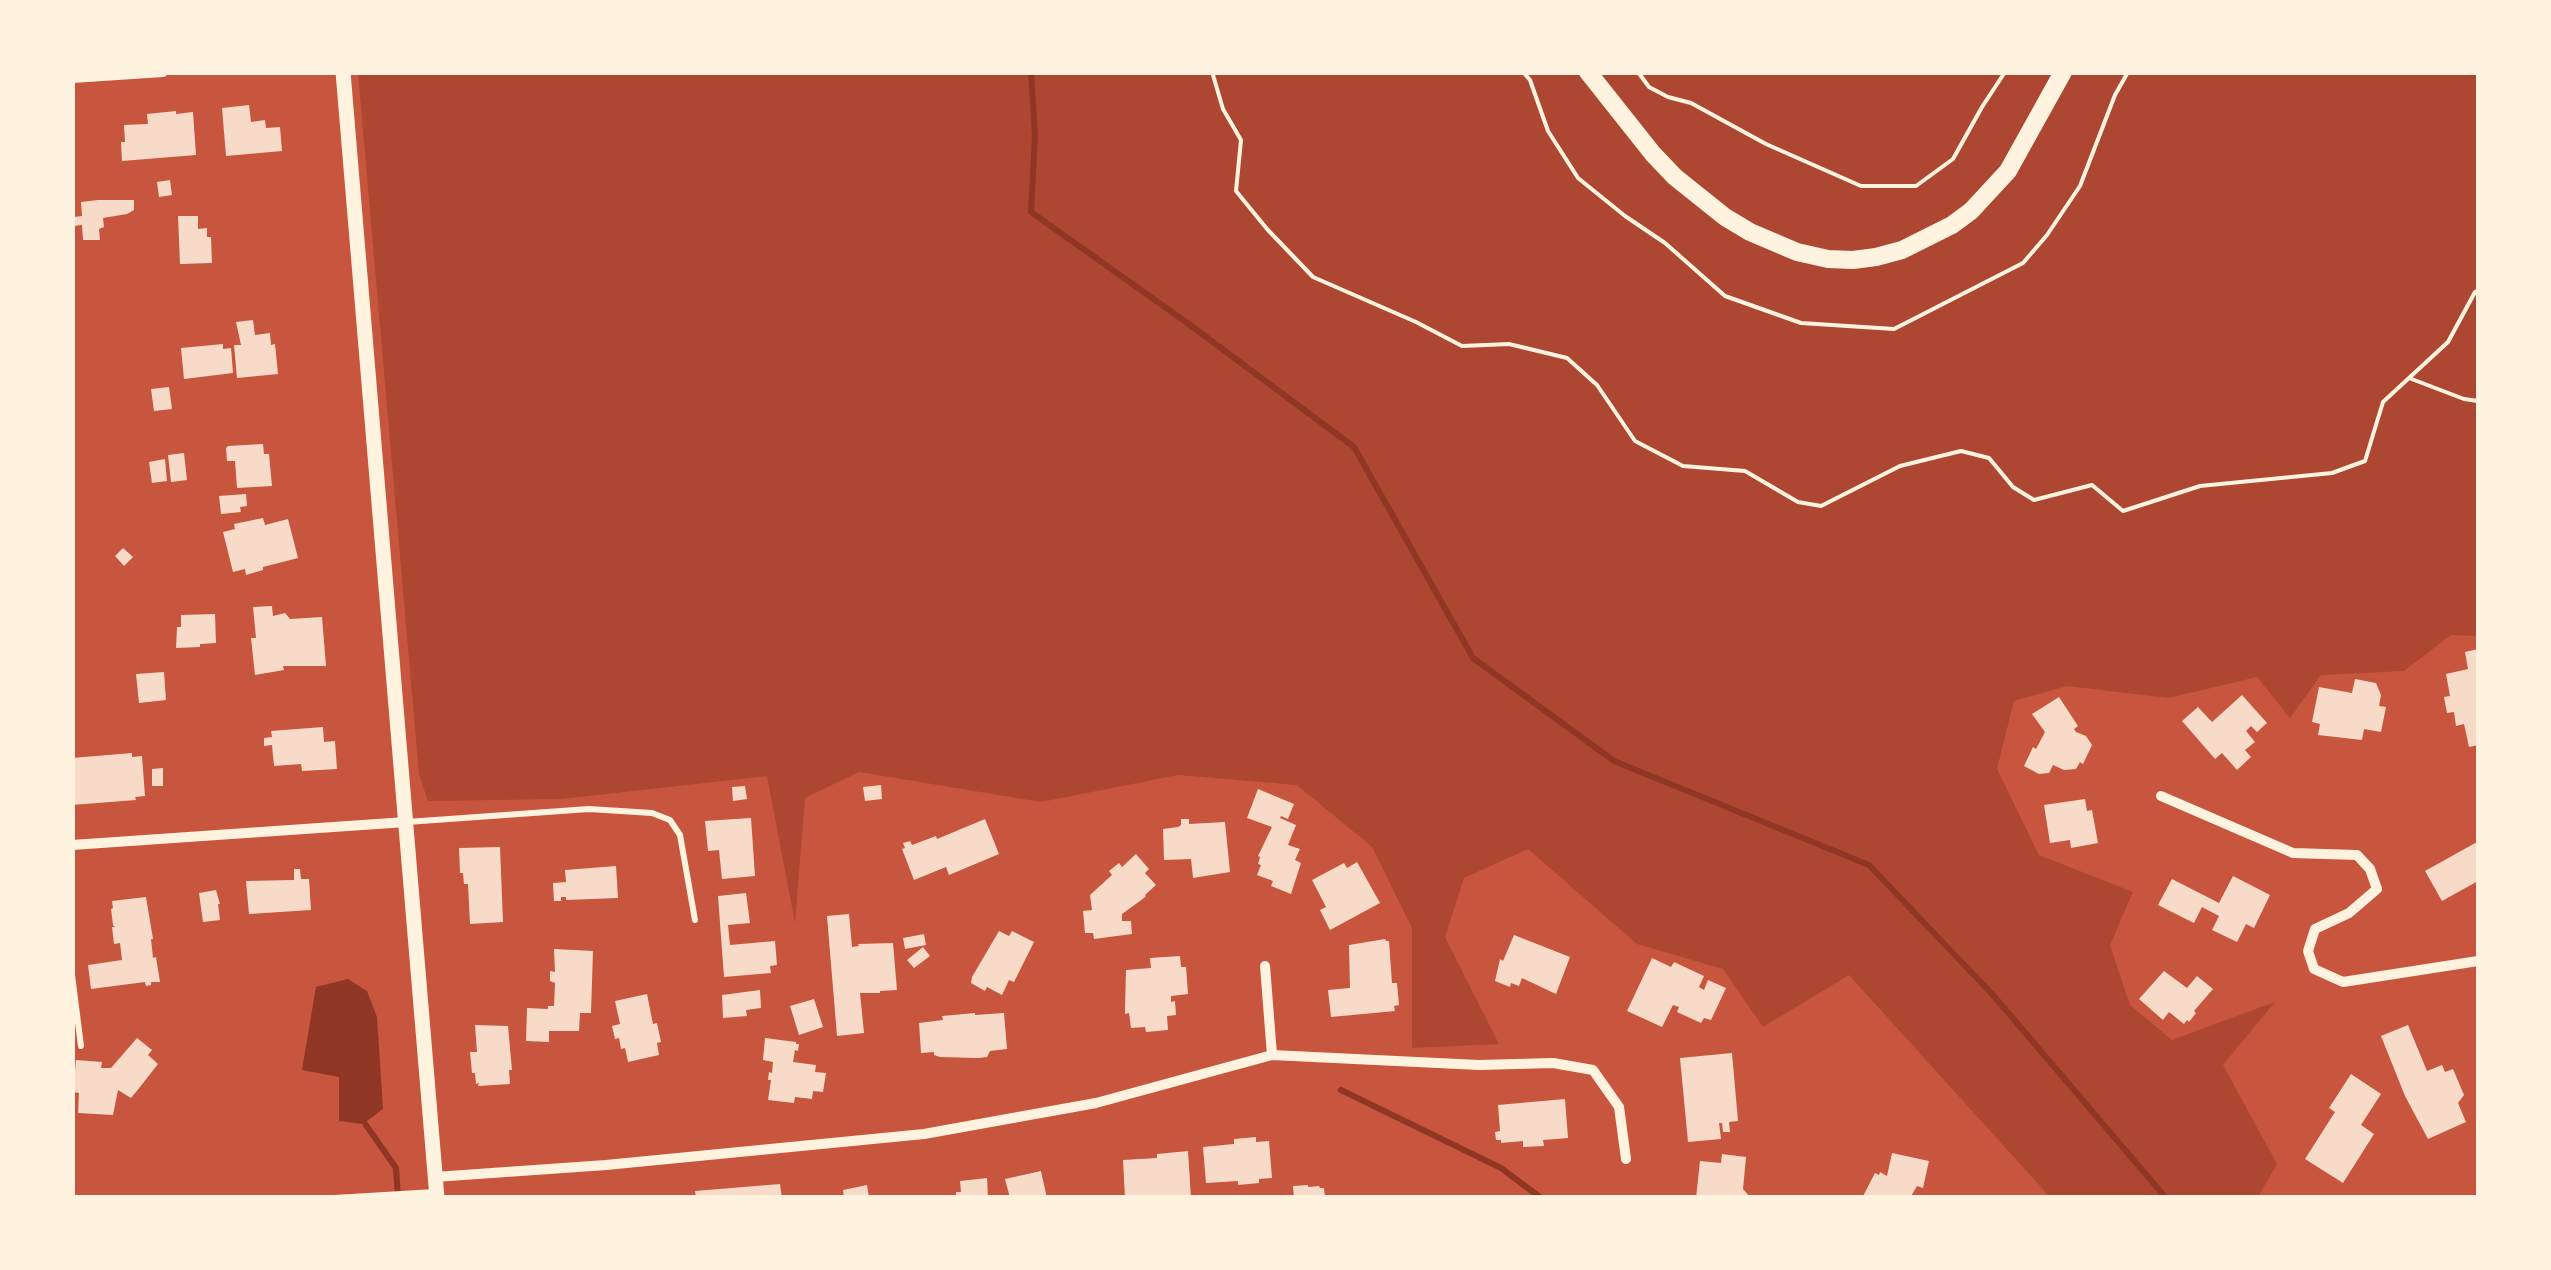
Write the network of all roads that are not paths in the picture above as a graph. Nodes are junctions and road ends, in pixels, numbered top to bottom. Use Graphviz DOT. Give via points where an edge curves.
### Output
graph roads {
  1 [pos="163,72"];
  2 [pos="343,72"];
  3 [pos="1588,72"];
  4 [pos="2063,72"];
  5 [pos="72,78"];
  6 [pos="2162,796"];
  7 [pos="406,822"];
  8 [pos="72,845"];
  9 [pos="695,920"];
  10 [pos="2478,961"];
  11 [pos="1265,966"];
  12 [pos="72,976"];
  13 [pos="81,1046"];
  14 [pos="1272,1056"];
  15 [pos="1626,1159"];
  16 [pos="436,1189"];
  17 [pos="334,1198"];
  1 -- 5 [label="street"];
  2 -- 7 [label="street"];
  3 -- 4 [label="main road" via="1664,166 1725,217 1797,252 1853,260 1914,245 1971,211 2008,171"];
  6 -- 10 [label="street" via="2293,852 2356,855 2370,869 2377,889 2315,929 2308,950 2314,969 2343,982"];
  7 -- 8 [label="street"];
  7 -- 9 [label="lane" via="590,808 652,813 670,820 680,835"];
  7 -- 16 [label="street"];
  11 -- 14 [label="street"];
  12 -- 13 [label="lane"];
  14 -- 15 [label="street" via="1553,1063 1593,1070 1619,1107"];
  14 -- 16 [label="street" via="1096,1103 924,1134"];
  16 -- 17 [label="lane"];
}
